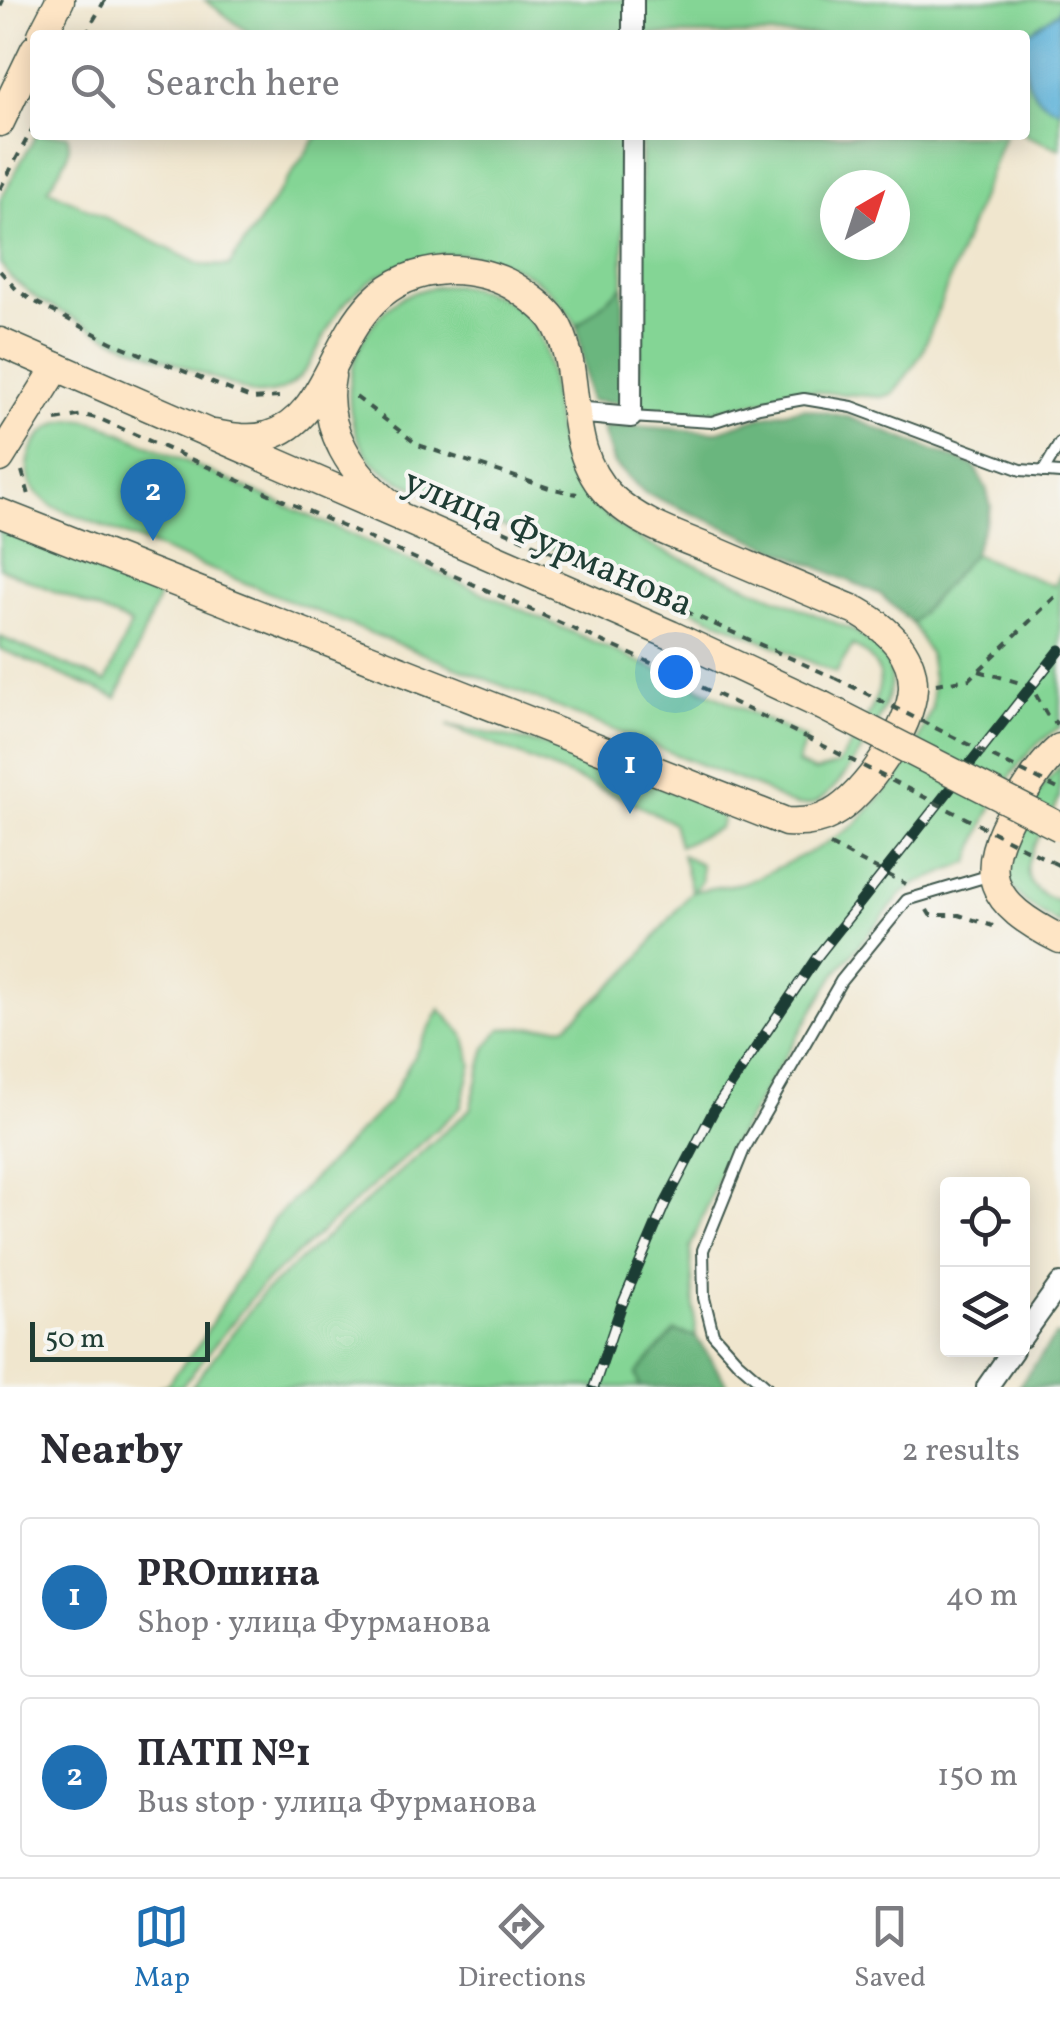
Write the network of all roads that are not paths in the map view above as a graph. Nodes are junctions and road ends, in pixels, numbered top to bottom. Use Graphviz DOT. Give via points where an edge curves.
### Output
graph roads {
  1 [pos="633,0"];
  2 [pos="59,2"];
  3 [pos="42,30"];
  4 [pos="633,30"];
  5 [pos="30,47"];
  6 [pos="30,59"];
  7 [pos="0,88"];
  8 [pos="0,122"];
  9 [pos="632,140"];
  10 [pos="0,342"];
  11 [pos="57,367"];
  12 [pos="332,370"];
  13 [pos="575,412"];
  14 [pos="632,416"];
  15 [pos="214,434"];
  16 [pos="1060,442"];
  17 [pos="11,462"];
  18 [pos="1043,472"];
  19 [pos="1060,473"];
  20 [pos="0,514"];
  21 [pos="418,524"];
  22 [pos="1060,748"];
  23 [pos="1060,826"];
  24 [pos="992,875"];
  25 [pos="1060,940"];
  26 [pos="1060,1284"];
  27 [pos="1030,1325"];
  28 [pos="1008,1357"];
  29 [pos="766,1387"];
  30 [pos="987,1387"];
  1 -- 4 [label="street"];
  2 -- 3 [label="street"];
  5 -- 7 [label="street"];
  6 -- 8 [label="street"];
  9 -- 14 [label="street"];
  10 -- 11 [label="street, улица Фурманова"];
  11 -- 15 [label="street, улица Фурманова"];
  11 -- 17 [label="street"];
  12 -- 13 [label="street" via="364,312 386,290 415,276 479,272 508,282 552,319 564,343"];
  12 -- 15 [label="street" via="288,427 241,439"];
  12 -- 21 [label="street" via="330,418 341,447 379,495"];
  13 -- 14 [label="street"];
  13 -- 20 [label="street" via="593,475 634,516 857,611 895,638 913,687 898,736 847,803 830,815 786,822"];
  14 -- 18 [label="lane" via="712,422 804,399 852,407 1021,470"];
  15 -- 21 [label="street, улица Фурманова"];
  16 -- 18 [label="lane"];
  18 -- 19 [label="lane"];
  21 -- 23 [label="street, улица Фурманова, bridge" via="822,705"];
  22 -- 24 [label="street" via="1006,823"];
  24 -- 25 [label="street" via="1015,911"];
  24 -- 29 [label="lane" via="907,900 840,982 744,1149 703,1250 704,1298 714,1334"];
  26 -- 27 [label="street"];
  28 -- 30 [label="street"];
}
